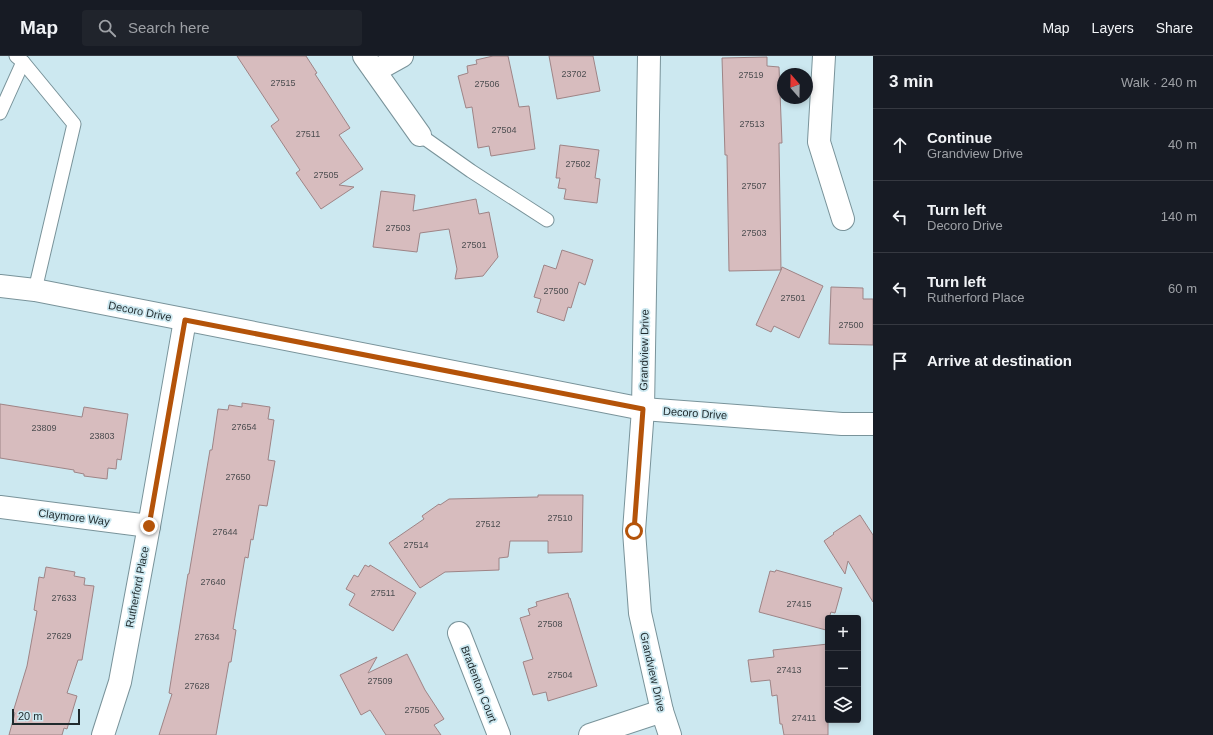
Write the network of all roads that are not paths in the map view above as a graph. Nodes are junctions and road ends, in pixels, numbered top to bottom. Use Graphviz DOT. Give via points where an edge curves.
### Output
graph roads {
  1 [pos="402,56"];
  2 [pos="649,56"];
  3 [pos="824,56"];
  4 [pos="19,59"];
  5 [pos="370,64"];
  6 [pos="0,113"];
  7 [pos="420,135"];
  8 [pos="843,219"];
  9 [pos="547,220"];
  10 [pos="0,286"];
  11 [pos="35,290"];
  12 [pos="185,320"];
  13 [pos="643,409"];
  14 [pos="873,424"];
  15 [pos="0,507"];
  16 [pos="149,526"];
  17 [pos="458,633"];
  18 [pos="662,712"];
  19 [pos="104,735"];
  20 [pos="499,735"];
  21 [pos="590,735"];
  22 [pos="670,735"];
  1 -- 5 [label="street"];
  2 -- 13 [label="street, Grandview Drive"];
  3 -- 8 [label="street" via="820,142"];
  4 -- 6 [label="lane"];
  4 -- 11 [label="lane" via="74,124"];
  5 -- 7 [label="street"];
  7 -- 9 [label="lane"];
  10 -- 11 [label="street, Decoro Drive"];
  11 -- 12 [label="street, Decoro Drive"];
  12 -- 13 [label="street, Decoro Drive"];
  12 -- 16 [label="street, Rutherford Place"];
  13 -- 14 [label="street, Decoro Drive" via="842,424"];
  13 -- 18 [label="street, Grandview Drive" via="634,531 640,614"];
  15 -- 16 [label="street, Claymore Way"];
  16 -- 19 [label="street, Rutherford Place" via="120,682"];
  17 -- 20 [label="street, Bradenton Court"];
  18 -- 21 [label="street"];
  18 -- 22 [label="street, Grandview Drive"];
}
